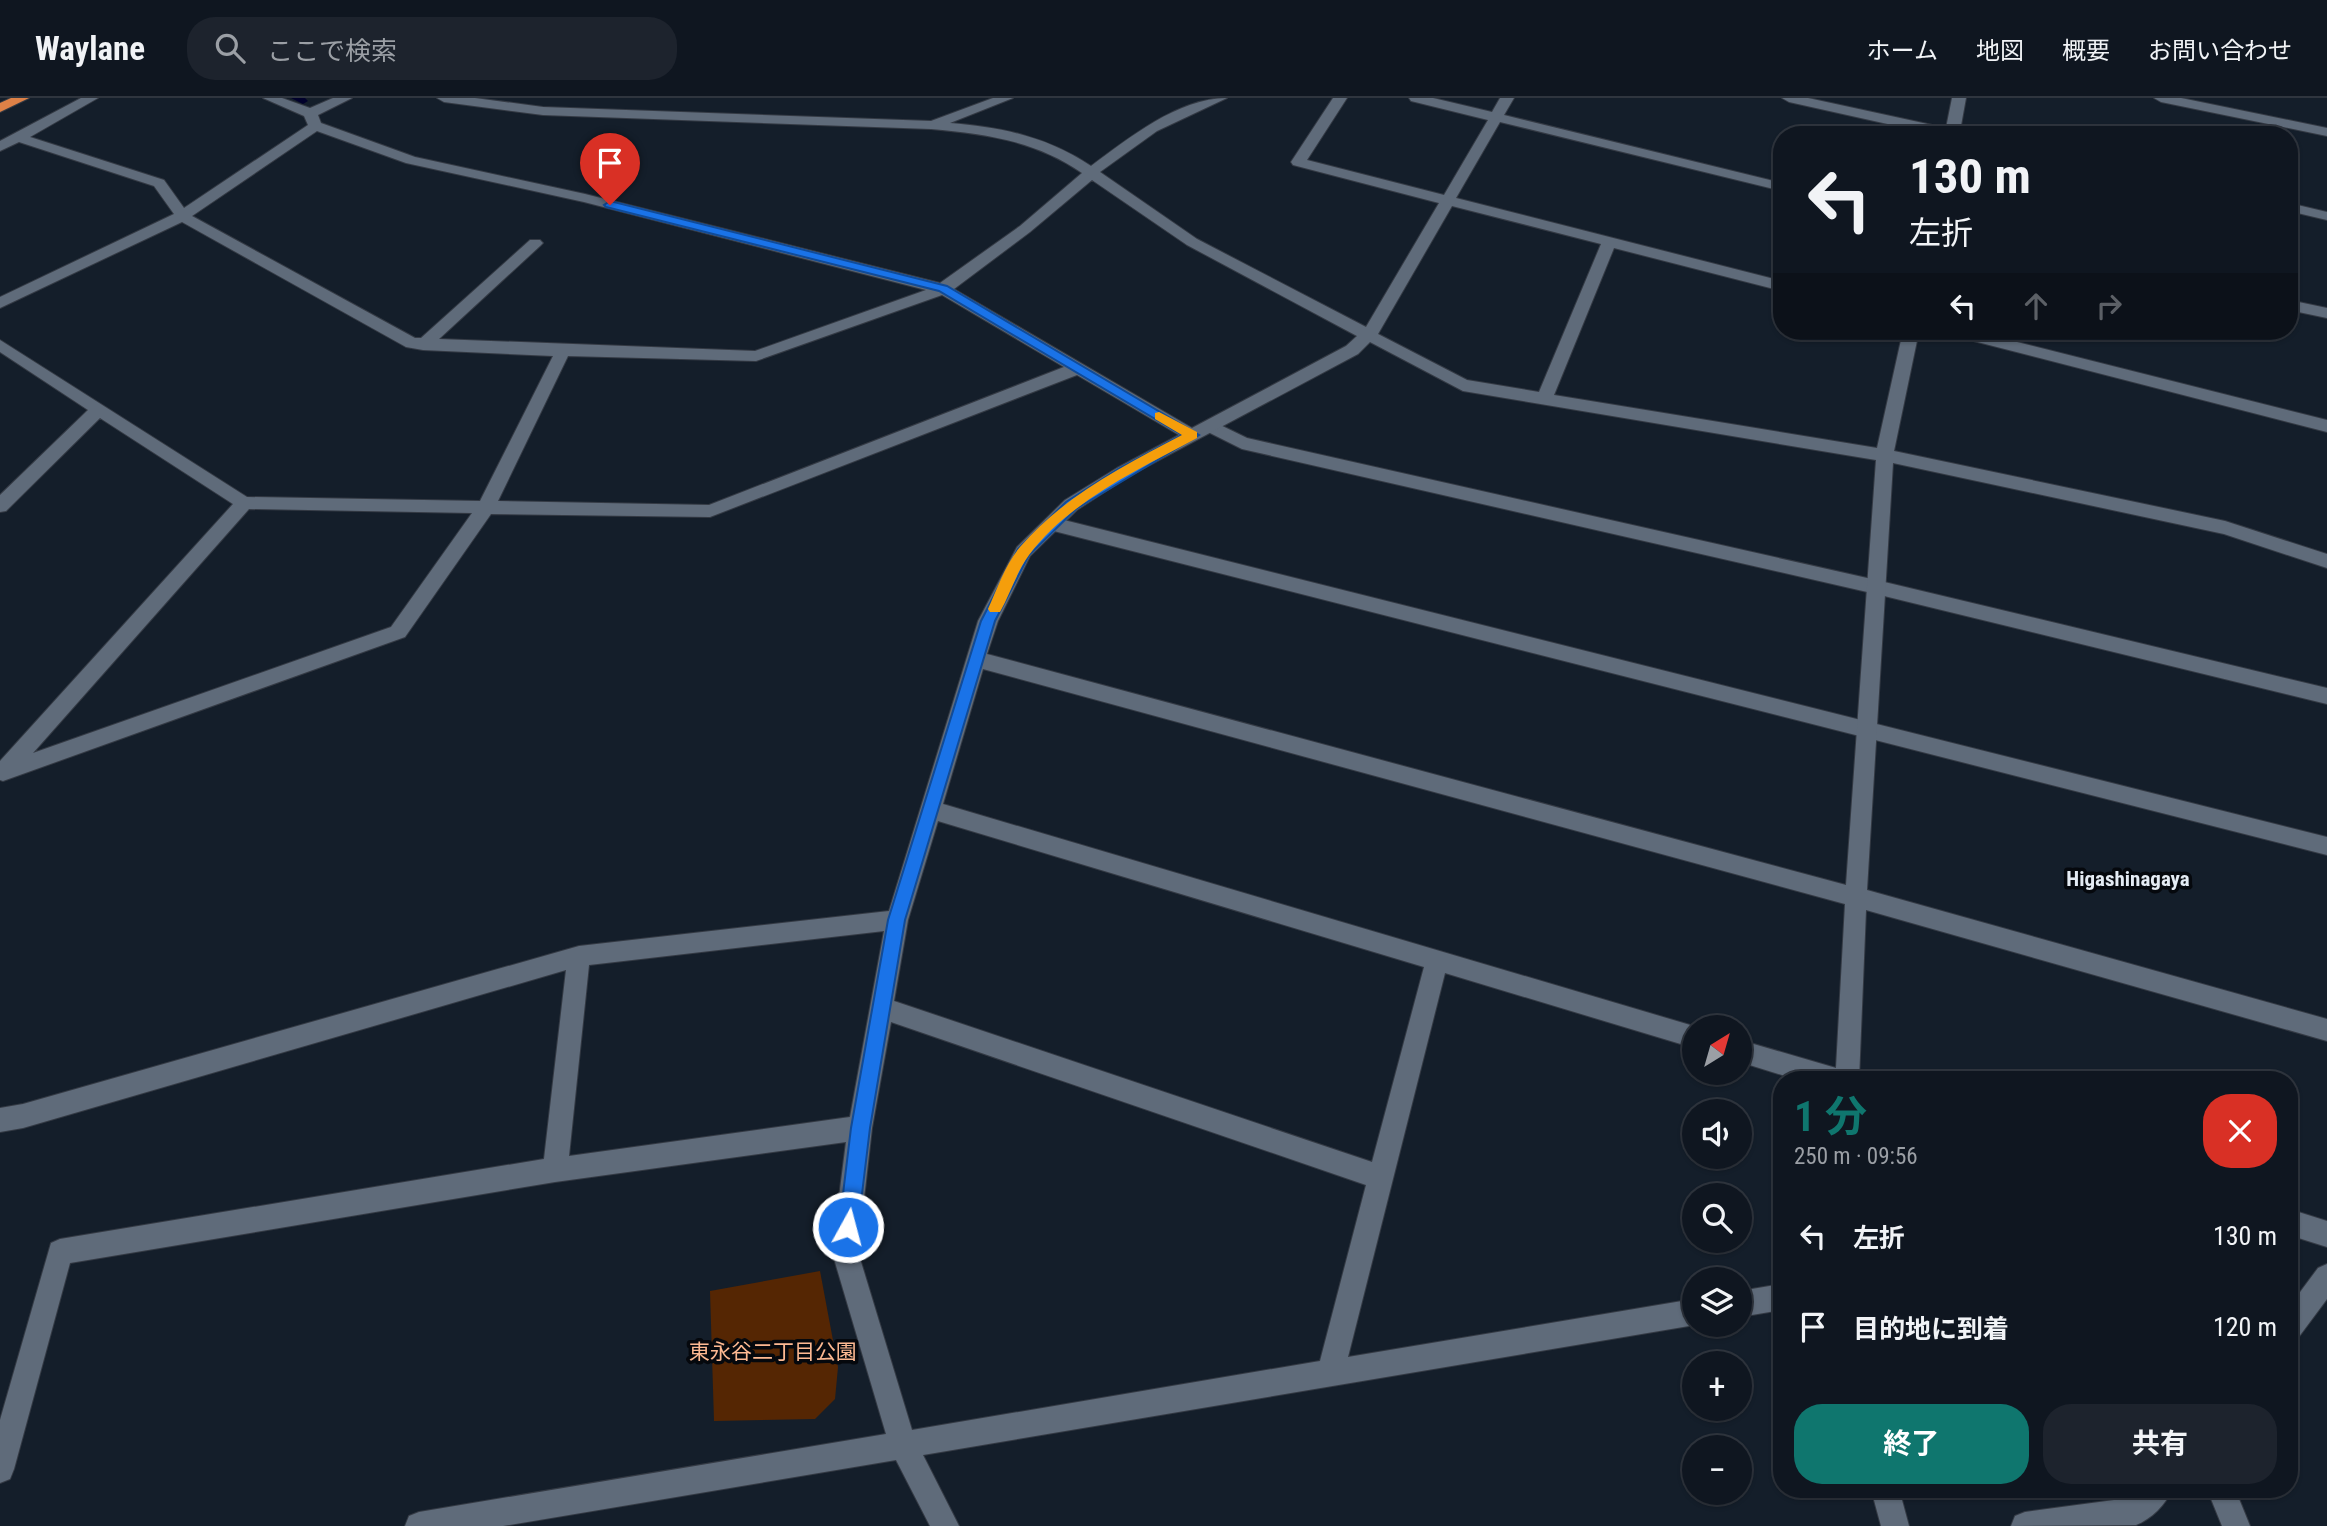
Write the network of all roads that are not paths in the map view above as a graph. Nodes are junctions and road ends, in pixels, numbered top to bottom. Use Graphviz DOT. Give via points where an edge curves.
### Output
graph roads {
  1 [pos="22,98"];
  2 [pos="91,98"];
  3 [pos="270,98"];
  4 [pos="345,98"];
  5 [pos="444,98"];
  6 [pos="1006,98"];
  7 [pos="1220,98"];
  8 [pos="1340,98"];
  9 [pos="1416,98"];
  10 [pos="1507,98"];
  11 [pos="1789,98"];
  12 [pos="1959,98"];
  13 [pos="2161,98"];
  14 [pos="0,108"];
  15 [pos="1495,117"];
  16 [pos="312,120"];
  17 [pos="931,125"];
  18 [pos="1917,126"];
  19 [pos="1955,126"];
  20 [pos="2298,126"];
  21 [pos="2298,126"];
  22 [pos="2327,132"];
  23 [pos="17,137"];
  24 [pos="0,147"];
  25 [pos="1093,171"];
  26 [pos="1773,185"];
  27 [pos="585,198"];
  28 [pos="1447,201"];
  29 [pos="571,210"];
  30 [pos="2298,210"];
  31 [pos="182,216"];
  32 [pos="2327,216"];
  33 [pos="1609,242"];
  34 [pos="535,243"];
  35 [pos="1773,284"];
  36 [pos="943,289"];
  37 [pos="0,303"];
  38 [pos="2298,306"];
  39 [pos="2327,313"];
  40 [pos="1367,335"];
  41 [pos="1909,340"];
  42 [pos="1989,340"];
  43 [pos="0,345"];
  44 [pos="423,345"];
  45 [pos="563,351"];
  46 [pos="1078,368"];
  47 [pos="1545,397"];
  48 [pos="99,410"];
  49 [pos="2327,426"];
  50 [pos="1201,430"];
  51 [pos="1885,455"];
  52 [pos="244,503"];
  53 [pos="0,506"];
  54 [pos="486,507"];
  55 [pos="1052,524"];
  56 [pos="2327,561"];
  57 [pos="1876,587"];
  58 [pos="976,659"];
  59 [pos="2327,696"];
  60 [pos="1867,730"];
  61 [pos="2,774"];
  62 [pos="932,810"];
  63 [pos="2327,846"];
  64 [pos="1856,897"];
  65 [pos="897,920"];
  66 [pos="579,956"];
  67 [pos="1437,961"];
  68 [pos="881,1008"];
  69 [pos="2327,1030"];
  70 [pos="1682,1033"];
  71 [pos="1752,1055"];
  72 [pos="1807,1071"];
  73 [pos="1847,1071"];
  74 [pos="0,1120"];
  75 [pos="860,1128"];
  76 [pos="555,1170"];
  77 [pos="1380,1177"];
  78 [pos="2298,1225"];
  79 [pos="2327,1234"];
  80 [pos="2327,1277"];
  81 [pos="1773,1298"];
  82 [pos="1752,1302"];
  83 [pos="1682,1314"];
  84 [pos="2298,1317"];
  85 [pos="1330,1373"];
  86 [pos="902,1443"];
  87 [pos="0,1469"];
  88 [pos="1887,1498"];
  89 [pos="2149,1498"];
  90 [pos="2225,1498"];
  91 [pos="419,1526"];
  92 [pos="945,1526"];
  93 [pos="1895,1526"];
  94 [pos="2025,1526"];
  95 [pos="2236,1526"];
  1 -- 14 [label="highway"];
  2 -- 23 [label="street"];
  3 -- 16 [label="street"];
  4 -- 16 [label="street"];
  5 -- 17 [label="street" via="543,111"];
  6 -- 17 [label="street"];
  7 -- 25 [label="street" via="1152,128"];
  8 -- 28 [label="street" via="1298,162"];
  9 -- 15 [label="street"];
  10 -- 15 [label="street"];
  11 -- 18 [label="street"];
  12 -- 19 [label="street"];
  13 -- 20 [label="street"];
  15 -- 26 [label="street"];
  15 -- 28 [label="street"];
  16 -- 27 [label="street" via="411,160"];
  16 -- 31 [label="street"];
  17 -- 25 [label="street" via="1022,138 1064,153"];
  21 -- 22 [label="street"];
  23 -- 24 [label="street"];
  23 -- 31 [label="street" via="159,183"];
  25 -- 36 [label="street" via="1025,229"];
  25 -- 40 [label="street" via="1192,243"];
  27 -- 29 [label="street"];
  27 -- 36 [label="street"];
  28 -- 33 [label="street"];
  28 -- 40 [label="street"];
  30 -- 32 [label="street"];
  31 -- 37 [label="street"];
  31 -- 44 [label="street"];
  33 -- 35 [label="street"];
  33 -- 47 [label="street"];
  34 -- 44 [label="street"];
  36 -- 45 [label="street" via="756,356"];
  36 -- 46 [label="street"];
  38 -- 39 [label="street"];
  40 -- 47 [label="street" via="1463,385"];
  40 -- 50 [label="street" via="1352,349"];
  41 -- 51 [label="street"];
  42 -- 49 [label="street"];
  43 -- 48 [label="street"];
  44 -- 45 [label="street"];
  45 -- 54 [label="street"];
  46 -- 50 [label="street"];
  46 -- 54 [label="street" via="710,511"];
  47 -- 51 [label="street"];
  48 -- 52 [label="street"];
  48 -- 53 [label="street"];
  50 -- 55 [label="street" via="1122,472 1071,505"];
  50 -- 57 [label="street"];
  51 -- 56 [label="street" via="2225,528"];
  51 -- 57 [label="street"];
  52 -- 54 [label="street"];
  52 -- 61 [label="street"];
  54 -- 61 [label="street" via="398,632"];
  55 -- 58 [label="street" via="1023,552 988,621"];
  55 -- 60 [label="street"];
  57 -- 59 [label="street"];
  57 -- 60 [label="street"];
  58 -- 62 [label="street"];
  58 -- 64 [label="street"];
  60 -- 63 [label="street"];
  60 -- 64 [label="street"];
  62 -- 65 [label="street"];
  62 -- 67 [label="street"];
  64 -- 69 [label="street"];
  64 -- 73 [label="street"];
  65 -- 66 [label="street"];
  65 -- 68 [label="street"];
  66 -- 74 [label="street"];
  66 -- 76 [label="street"];
  67 -- 70 [label="street"];
  67 -- 77 [label="street"];
  68 -- 75 [label="street"];
  68 -- 77 [label="street"];
  71 -- 72 [label="street"];
  75 -- 76 [label="street"];
  75 -- 86 [label="street" via="845,1252"];
  76 -- 87 [label="street" via="60,1252"];
  77 -- 85 [label="street"];
  78 -- 79 [label="street"];
  80 -- 84 [label="street"];
  81 -- 82 [label="street"];
  83 -- 85 [label="street"];
  85 -- 86 [label="street"];
  86 -- 91 [label="street"];
  86 -- 92 [label="street"];
  88 -- 93 [label="street"];
  89 -- 94 [label="street" via="2136,1511"];
  90 -- 95 [label="street"];
}
